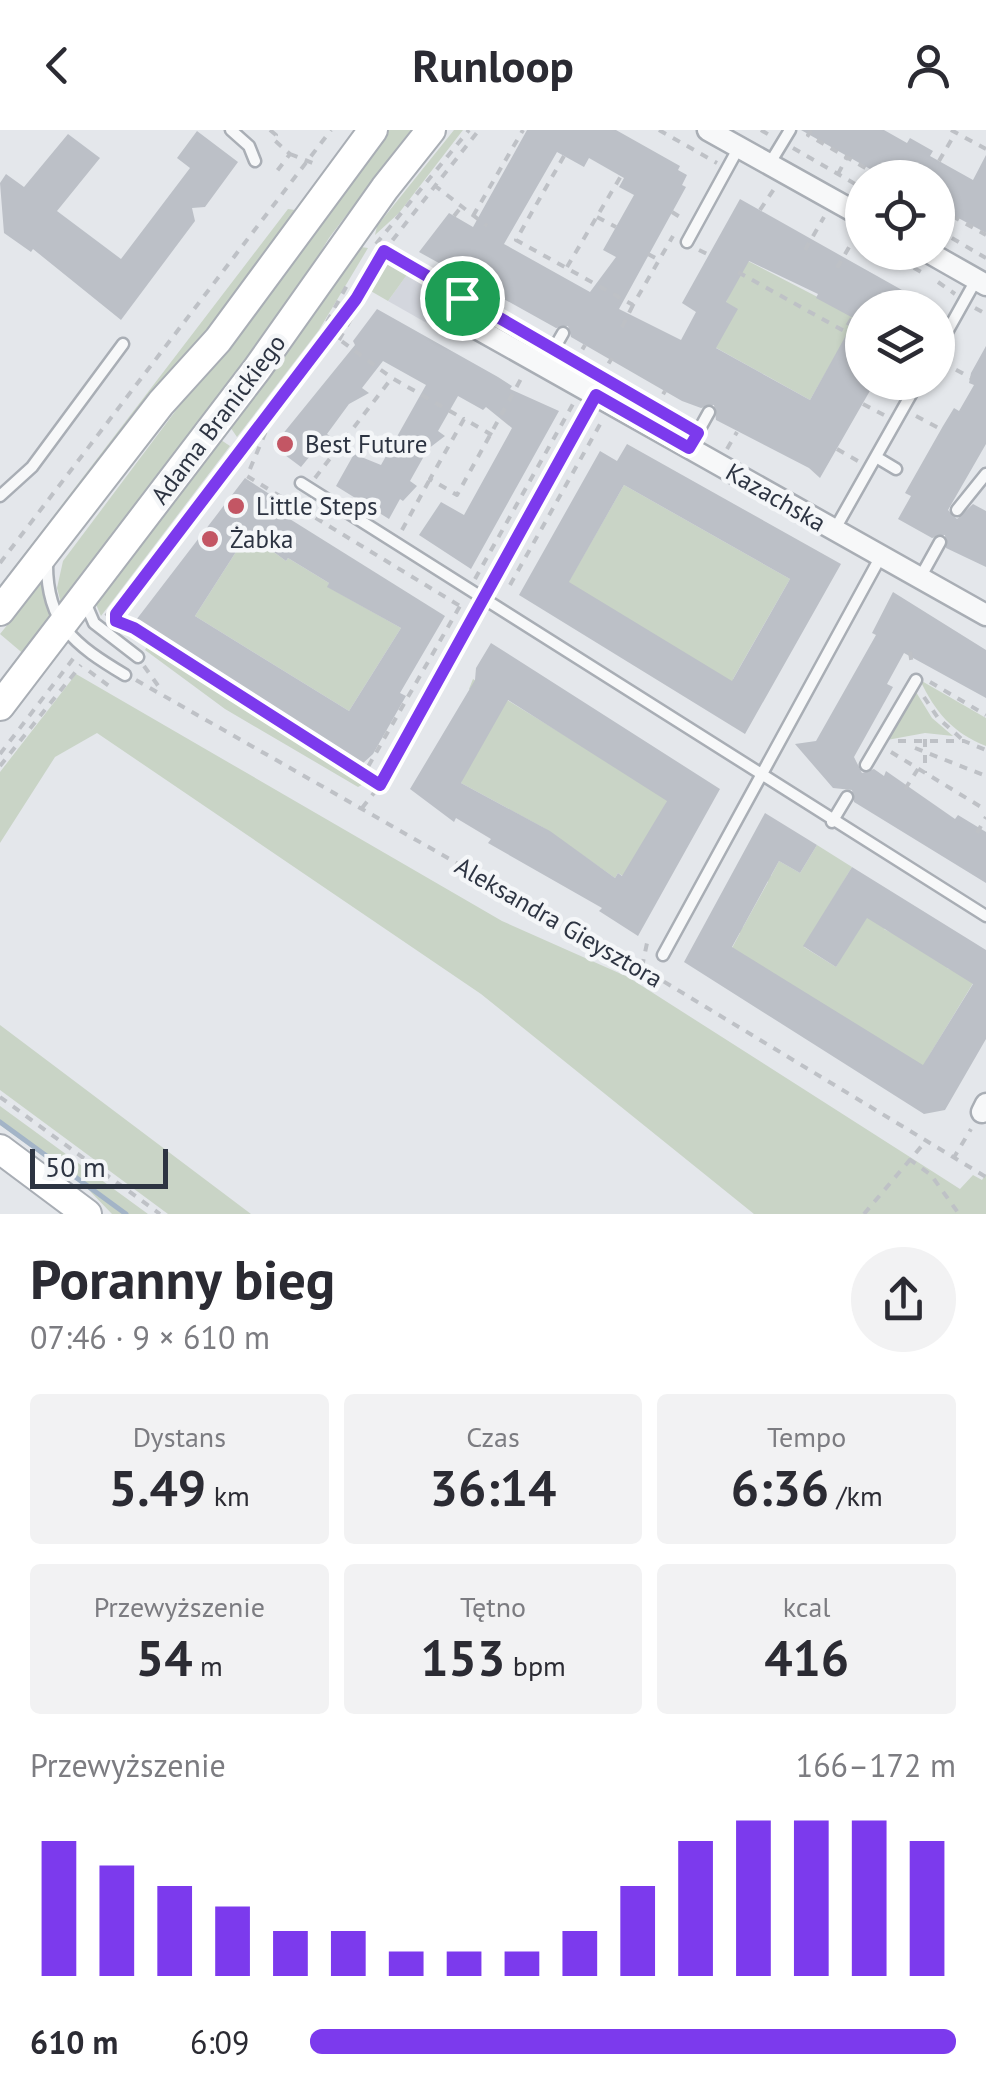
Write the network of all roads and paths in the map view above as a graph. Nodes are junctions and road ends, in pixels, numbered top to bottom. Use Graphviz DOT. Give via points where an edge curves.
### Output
graph roads {
  1 [pos="231,130"];
  2 [pos="270,130"];
  3 [pos="331,130"];
  4 [pos="373,130"];
  5 [pos="431,130"];
  6 [pos="469,130"];
  7 [pos="479,130"];
  8 [pos="523,130"];
  9 [pos="659,130"];
  10 [pos="708,130"];
  11 [pos="790,130"];
  12 [pos="810,130"];
  13 [pos="954,131"];
  14 [pos="751,134"];
  15 [pos="782,142"];
  16 [pos="986,148"];
  17 [pos="290,154"];
  18 [pos="564,156"];
  19 [pos="847,158"];
  20 [pos="851,160"];
  21 [pos="940,160"];
  22 [pos="255,161"];
  23 [pos="313,162"];
  24 [pos="769,164"];
  25 [pos="727,169"];
  26 [pos="274,174"];
  27 [pos="838,174"];
  28 [pos="620,176"];
  29 [pos="845,178"];
  30 [pos="434,185"];
  31 [pos="774,189"];
  32 [pos="530,200"];
  33 [pos="537,204"];
  34 [pos="462,206"];
  35 [pos="760,210"];
  36 [pos="672,212"];
  37 [pos="454,216"];
  38 [pos="474,216"];
  39 [pos="597,216"];
  40 [pos="845,216"];
  41 [pos="824,218"];
  42 [pos="955,218"];
  43 [pos="683,219"];
  44 [pos="488,226"];
  45 [pos="695,226"];
  46 [pos="616,227"];
  47 [pos="986,235"];
  48 [pos="508,238"];
  49 [pos="516,240"];
  50 [pos="955,240"];
  51 [pos="686,242"];
  52 [pos="806,250"];
  53 [pos="384,251"];
  54 [pos="845,253"];
  55 [pos="367,254"];
  56 [pos="540,254"];
  57 [pos="648,254"];
  58 [pos="986,258"];
  59 [pos="659,260"];
  60 [pos="536,262"];
  61 [pos="955,267"];
  62 [pos="567,268"];
  63 [pos="837,268"];
  64 [pos="914,270"];
  65 [pos="738,272"];
  66 [pos="353,274"];
  67 [pos="981,282"];
  68 [pos="356,299"];
  69 [pos="964,302"];
  70 [pos="633,305"];
  71 [pos="469,313"];
  72 [pos="986,314"];
  73 [pos="955,316"];
  74 [pos="622,326"];
  75 [pos="845,329"];
  76 [pos="330,332"];
  77 [pos="563,333"];
  78 [pos="340,340"];
  79 [pos="123,344"];
  80 [pos="584,345"];
  81 [pos="612,358"];
  82 [pos="542,362"];
  83 [pos="574,362"];
  84 [pos="955,369"];
  85 [pos="392,378"];
  86 [pos="971,378"];
  87 [pos="604,386"];
  88 [pos="665,391"];
  89 [pos="572,396"];
  90 [pos="642,400"];
  91 [pos="908,400"];
  92 [pos="863,404"];
  93 [pos="655,408"];
  94 [pos="709,412"];
  95 [pos="914,414"];
  96 [pos="884,416"];
  97 [pos="464,419"];
  98 [pos="263,420"];
  99 [pos="944,431"];
  100 [pos="738,432"];
  101 [pos="253,433"];
  102 [pos="492,434"];
  103 [pos="260,439"];
  104 [pos="693,440"];
  105 [pos="837,450"];
  106 [pos="876,458"];
  107 [pos="858,461"];
  108 [pos="896,469"];
  109 [pos="986,474"];
  110 [pos="316,476"];
  111 [pos="430,480"];
  112 [pos="300,483"];
  113 [pos="0,496"];
  114 [pos="957,510"];
  115 [pos="402,530"];
  116 [pos="834,530"];
  117 [pos="940,542"];
  118 [pos="47,553"];
  119 [pos="881,556"];
  120 [pos="0,563"];
  121 [pos="920,578"];
  122 [pos="468,592"];
  123 [pos="86,593"];
  124 [pos="482,600"];
  125 [pos="2,606"];
  126 [pos="460,606"];
  127 [pos="986,615"];
  128 [pos="98,626"];
  129 [pos="60,627"];
  130 [pos="83,645"];
  131 [pos="910,652"];
  132 [pos="138,657"];
  133 [pos="86,658"];
  134 [pos="73,659"];
  135 [pos="81,665"];
  136 [pos="125,675"];
  137 [pos="915,677"];
  138 [pos="113,690"];
  139 [pos="162,691"];
  140 [pos="0,706"];
  141 [pos="986,715"];
  142 [pos="924,738"];
  143 [pos="964,741"];
  144 [pos="878,744"];
  145 [pos="915,748"];
  146 [pos="986,750"];
  147 [pos="925,752"];
  148 [pos="0,754"];
  149 [pos="866,765"];
  150 [pos="0,766"];
  151 [pos="918,769"];
  152 [pos="366,772"];
  153 [pos="926,773"];
  154 [pos="760,775"];
  155 [pos="986,776"];
  156 [pos="383,782"];
  157 [pos="906,789"];
  158 [pos="847,797"];
  159 [pos="362,808"];
  160 [pos="986,814"];
  161 [pos="832,822"];
  162 [pos="976,833"];
  163 [pos="986,916"];
  164 [pos="647,942"];
  165 [pos="663,956"];
  166 [pos="642,970"];
  167 [pos="0,1097"];
  168 [pos="984,1108"];
  169 [pos="925,1142"];
  170 [pos="0,1149"];
  171 [pos="908,1158"];
  172 [pos="953,1159"];
  173 [pos="986,1177"];
  174 [pos="86,1214"];
  175 [pos="160,1214"];
  176 [pos="864,1214"];
  177 [pos="959,1214"];
  1 -- 22 [label="lane" via="250,146"];
  2 -- 17 [label="path"];
  3 -- 23 [label="path"];
  4 -- 118 [label="main road, Adama Branickiego" via="218,340 160,403"];
  5 -- 123 [label="main road, Adama Branickiego"];
  6 -- 55 [label="path"];
  7 -- 30 [label="path"];
  8 -- 38 [label="path"];
  9 -- 25 [label="path"];
  10 -- 14 [label="street"];
  11 -- 15 [label="lane"];
  12 -- 19 [label="path" via="808,135"];
  13 -- 16 [label="path"];
  13 -- 21 [label="path"];
  14 -- 15 [label="path"];
  14 -- 24 [label="street"];
  14 -- 25 [label="lane"];
  15 -- 24 [label="lane"];
  15 -- 27 [label="path"];
  17 -- 23 [label="path"];
  17 -- 26 [label="path"];
  18 -- 33 [label="path"];
  19 -- 20 [label="path"];
  19 -- 27 [label="path"];
  23 -- 120 [label="path"];
  24 -- 40 [label="street"];
  25 -- 45 [label="lane"];
  27 -- 29 [label="path"];
  28 -- 39 [label="path"];
  30 -- 34 [label="path"];
  30 -- 53 [label="path"];
  31 -- 35 [label="path"];
  32 -- 33 [label="path"];
  33 -- 49 [label="path"];
  34 -- 37 [label="path"];
  34 -- 38 [label="path"];
  36 -- 43 [label="path"];
  38 -- 44 [label="path"];
  39 -- 46 [label="path"];
  39 -- 62 [label="path"];
  41 -- 52 [label="path"];
  42 -- 47 [label="path"];
  43 -- 45 [label="path"];
  43 -- 59 [label="path"];
  45 -- 51 [label="lane"];
  48 -- 49 [label="path"];
  49 -- 56 [label="path"];
  50 -- 58 [label="path"];
  53 -- 68 [label="path"];
  53 -- 71 [label="path"];
  54 -- 63 [label="path"];
  56 -- 60 [label="path"];
  56 -- 62 [label="path"];
  57 -- 59 [label="path"];
  59 -- 70 [label="path"];
  61 -- 67 [label="street"];
  62 -- 70 [label="path"];
  64 -- 69 [label="path"];
  65 -- 75 [label="path"];
  66 -- 128 [label="path" via="322,331"];
  67 -- 69 [label="lane"];
  68 -- 76 [label="path"];
  68 -- 78 [label="path" via="360,303"];
  69 -- 72 [label="path"];
  69 -- 73 [label="lane"];
  70 -- 74 [label="path"];
  71 -- 82 [label="street, Kazachska"];
  76 -- 78 [label="path"];
  76 -- 98 [label="path"];
  77 -- 82 [label="lane"];
  78 -- 85 [label="path"];
  79 -- 113 [label="lane" via="32,467"];
  80 -- 83 [label="path"];
  81 -- 87 [label="path"];
  82 -- 83 [label="path"];
  82 -- 87 [label="street, Kazachska"];
  82 -- 102 [label="path" via="520,373"];
  83 -- 87 [label="path"];
  84 -- 86 [label="path"];
  85 -- 97 [label="path"];
  85 -- 110 [label="path"];
  87 -- 104 [label="street, Kazachska"];
  87 -- 124 [label="lane"];
  88 -- 93 [label="path"];
  89 -- 122 [label="path" via="574,403"];
  90 -- 93 [label="path"];
  91 -- 106 [label="lane"];
  92 -- 96 [label="path"];
  93 -- 104 [label="path"];
  94 -- 104 [label="lane"];
  95 -- 99 [label="path"];
  97 -- 102 [label="path"];
  97 -- 111 [label="path"];
  98 -- 101 [label="path"];
  98 -- 103 [label="path" via="269,424"];
  100 -- 104 [label="path" via="727,450"];
  101 -- 103 [label="path"];
  101 -- 152 [label="path" via="116,621"];
  102 -- 111 [label="path" via="458,496"];
  103 -- 126 [label="path" via="247,476"];
  104 -- 116 [label="street, Kazachska"];
  105 -- 107 [label="path"];
  106 -- 108 [label="lane"];
  106 -- 116 [label="lane"];
  109 -- 114 [label="lane"];
  111 -- 115 [label="path"];
  112 -- 122 [label="lane"];
  116 -- 119 [label="street, Kazachska"];
  117 -- 121 [label="lane"];
  118 -- 125 [label="main road, Adama Branickiego"];
  118 -- 129 [label="lane" via="48,592"];
  119 -- 121 [label="street, Kazachska"];
  119 -- 154 [label="lane"];
  121 -- 127 [label="street, Kazachska"];
  122 -- 124 [label="lane"];
  122 -- 126 [label="path"];
  123 -- 128 [label="lane"];
  123 -- 129 [label="main road, Adama Branickiego"];
  124 -- 154 [label="lane"];
  124 -- 156 [label="lane"];
  126 -- 152 [label="path"];
  128 -- 132 [label="lane"];
  129 -- 130 [label="lane"];
  129 -- 140 [label="main road, Adama Branickiego"];
  130 -- 134 [label="path"];
  130 -- 136 [label="lane"];
  131 -- 137 [label="path"];
  132 -- 139 [label="path, Aleksandra Gieysztora"];
  133 -- 135 [label="path"];
  134 -- 135 [label="path"];
  134 -- 148 [label="path"];
  135 -- 138 [label="path"];
  135 -- 150 [label="path"];
  136 -- 139 [label="path, Aleksandra Gieysztora"];
  137 -- 141 [label="path"];
  137 -- 143 [label="path" via="928,707"];
  137 -- 144 [label="lane"];
  139 -- 159 [label="path, Aleksandra Gieysztora"];
  142 -- 143 [label="path"];
  142 -- 144 [label="path"];
  142 -- 147 [label="path"];
  143 -- 146 [label="path"];
  144 -- 149 [label="lane"];
  144 -- 151 [label="path"];
  145 -- 147 [label="path"];
  147 -- 153 [label="path"];
  147 -- 155 [label="path"];
  151 -- 153 [label="path"];
  151 -- 157 [label="path"];
  152 -- 156 [label="path"];
  153 -- 160 [label="path"];
  154 -- 161 [label="lane"];
  154 -- 165 [label="lane"];
  156 -- 159 [label="path"];
  158 -- 161 [label="lane"];
  159 -- 166 [label="path, Aleksandra Gieysztora"];
  160 -- 162 [label="path"];
  161 -- 163 [label="lane"];
  164 -- 166 [label="path"];
  166 -- 169 [label="path, Aleksandra Gieysztora"];
  167 -- 175 [label="path"];
  168 -- 172 [label="path"];
  169 -- 171 [label="path"];
  169 -- 172 [label="path, Aleksandra Gieysztora"];
  170 -- 174 [label="main road"];
  171 -- 176 [label="path"];
  171 -- 177 [label="path" via="931,1175"];
  172 -- 173 [label="path, Aleksandra Gieysztora"];
}
